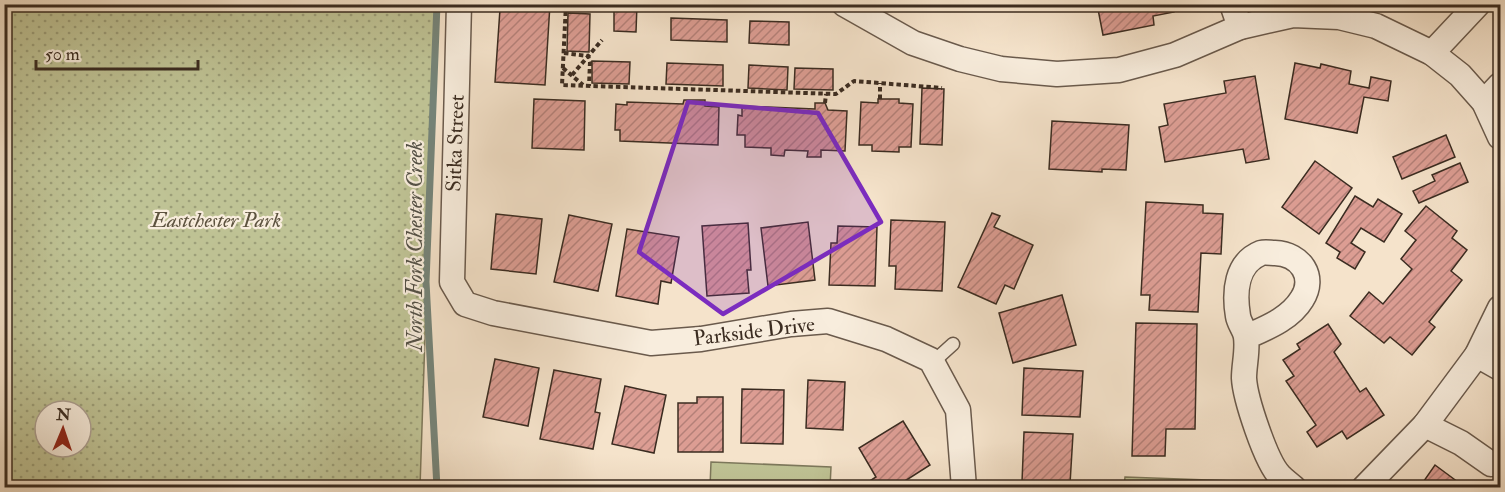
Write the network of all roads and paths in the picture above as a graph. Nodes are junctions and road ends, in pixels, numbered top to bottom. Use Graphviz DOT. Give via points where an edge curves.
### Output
graph roads {
  1 [pos="459,4"];
  2 [pos="566,4"];
  3 [pos="844,4"];
  4 [pos="1232,4"];
  5 [pos="1478,4"];
  6 [pos="1240,27"];
  7 [pos="602,40"];
  8 [pos="564,53"];
  9 [pos="1432,53"];
  10 [pos="588,56"];
  11 [pos="563,68"];
  12 [pos="572,75"];
  13 [pos="880,83"];
  14 [pos="586,86"];
  15 [pos="942,88"];
  16 [pos="1492,93"];
  17 [pos="826,94"];
  18 [pos="880,99"];
  19 [pos="825,103"];
  20 [pos="1500,137"];
  21 [pos="452,282"];
  22 [pos="1500,308"];
  23 [pos="1246,337"];
  24 [pos="953,344"];
  25 [pos="1477,355"];
  26 [pos="932,363"];
  27 [pos="1500,368"];
  28 [pos="1425,425"];
  29 [pos="1500,460"];
  30 [pos="964,488"];
  31 [pos="1294,488"];
  32 [pos="1364,488"];
  1 -- 21 [label="street, Sitka Street"];
  2 -- 8 [label="path"];
  3 -- 6 [label="street" via="913,43 960,59 1001,69 1057,74 1119,70 1175,55"];
  4 -- 6 [label="street"];
  5 -- 9 [label="street"];
  6 -- 9 [label="street" via="1293,15 1340,17 1376,26"];
  7 -- 10 [label="path"];
  8 -- 10 [label="path"];
  8 -- 11 [label="path"];
  9 -- 16 [label="street"];
  10 -- 12 [label="path"];
  10 -- 14 [label="path"];
  11 -- 12 [label="path"];
  11 -- 14 [label="path" via="562,85"];
  12 -- 14 [label="path"];
  13 -- 15 [label="path"];
  13 -- 17 [label="path" via="854,81 836,94"];
  13 -- 18 [label="path"];
  14 -- 17 [label="path"];
  16 -- 20 [label="street"];
  17 -- 19 [label="path"];
  21 -- 26 [label="street, Parkside Drive" via="465,304 493,313 651,343 828,321 886,339"];
  22 -- 25 [label="street"];
  23 -- 31 [label="street" via="1244,380 1256,428 1278,475"];
  24 -- 26 [label="lane"];
  25 -- 27 [label="street"];
  25 -- 28 [label="street"];
  26 -- 30 [label="street" via="958,410"];
  28 -- 29 [label="street" via="1491,464"];
  28 -- 32 [label="street"];
}
